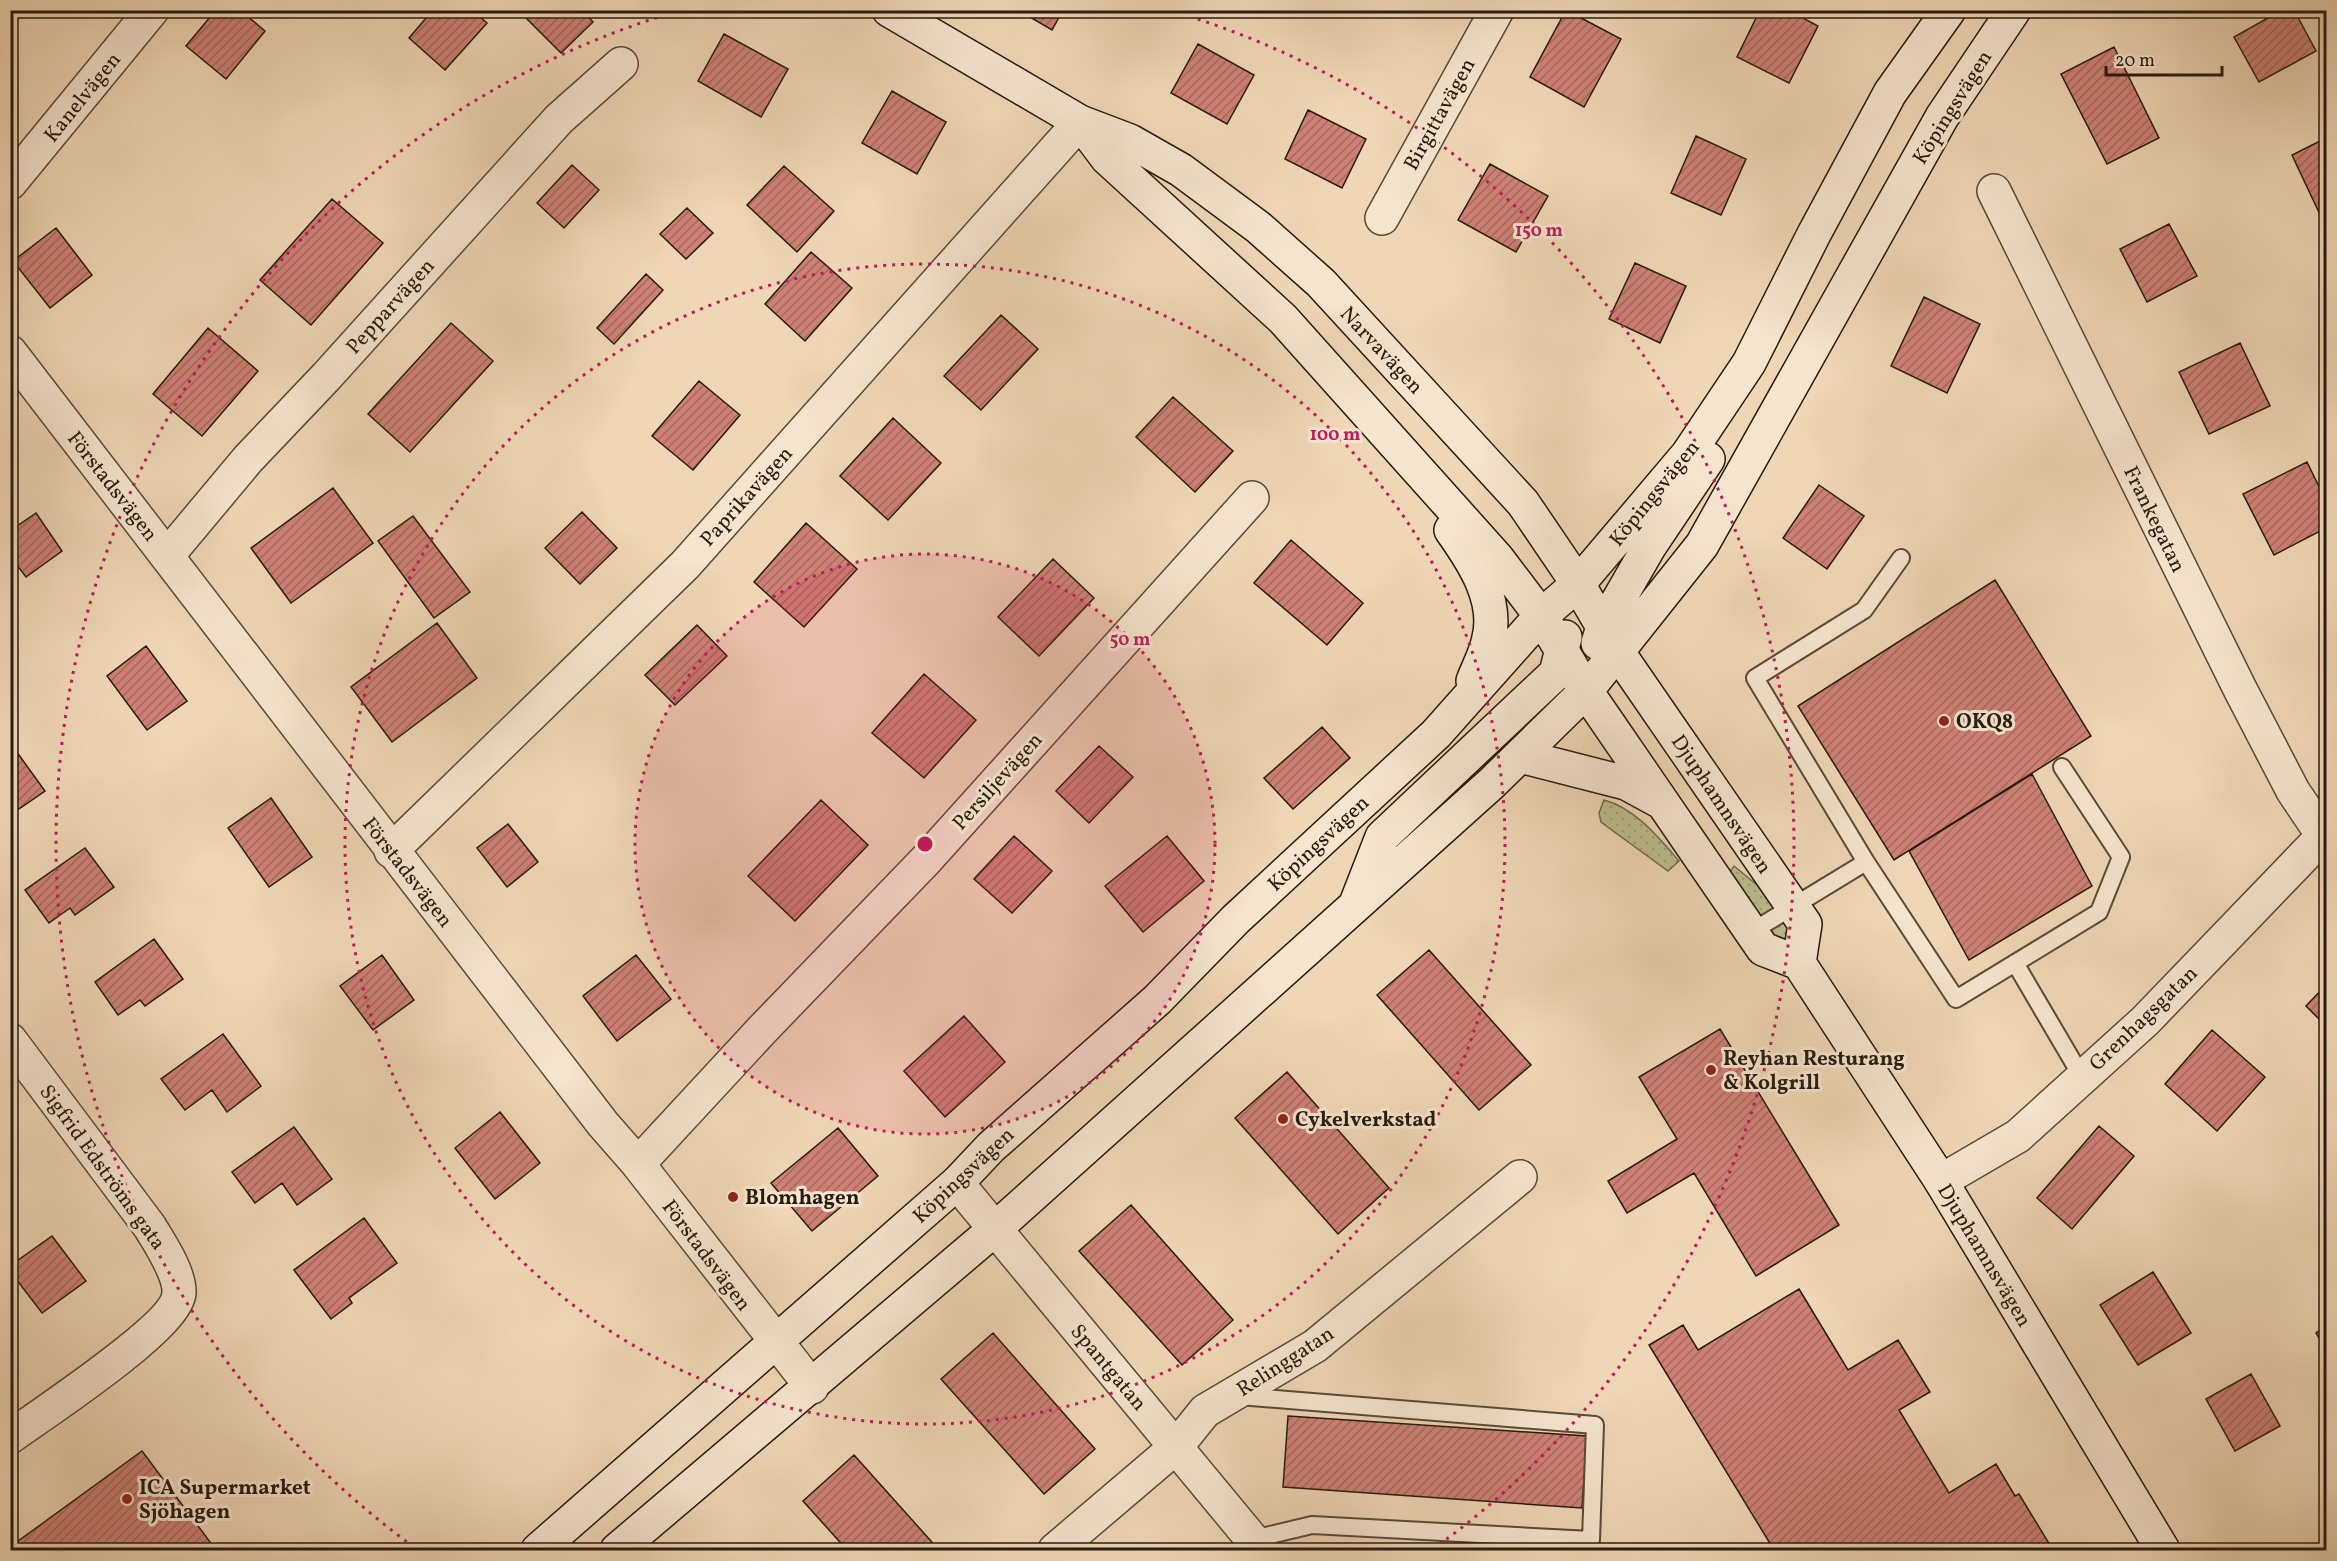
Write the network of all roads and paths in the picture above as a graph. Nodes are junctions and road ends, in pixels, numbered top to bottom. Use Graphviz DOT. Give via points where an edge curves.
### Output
graph roads {
  1 [pos="152,10"];
  2 [pos="889,10"];
  3 [pos="1497,10"];
  4 [pos="1949,10"];
  5 [pos="2014,10"];
  6 [pos="621,64"];
  7 [pos="1080,122"];
  8 [pos="10,183"];
  9 [pos="1994,192"];
  10 [pos="1382,218"];
  11 [pos="10,352"];
  12 [pos="1749,363"];
  13 [pos="1252,498"];
  14 [pos="1449,504"];
  15 [pos="167,556"];
  16 [pos="1901,558"];
  17 [pos="1578,584"];
  18 [pos="1541,616"];
  19 [pos="1610,639"];
  20 [pos="1562,651"];
  21 [pos="1586,691"];
  22 [pos="1466,700"];
  23 [pos="1520,756"];
  24 [pos="2062,767"];
  25 [pos="1662,802"];
  26 [pos="2325,836"];
  27 [pos="391,851"];
  28 [pos="1866,862"];
  29 [pos="1355,905"];
  30 [pos="1793,908"];
  31 [pos="1751,932"];
  32 [pos="1799,963"];
  33 [pos="2015,963"];
  34 [pos="10,1040"];
  35 [pos="2082,1077"];
  36 [pos="638,1164"];
  37 [pos="1520,1177"];
  38 [pos="1941,1181"];
  39 [pos="957,1183"];
  40 [pos="995,1229"];
  41 [pos="774,1342"];
  42 [pos="812,1387"];
  43 [pos="1230,1396"];
  44 [pos="10,1437"];
  45 [pos="1176,1447"];
  46 [pos="1257,1545"];
  47 [pos="538,1551"];
  48 [pos="617,1551"];
  49 [pos="1055,1551"];
  50 [pos="2163,1551"];
  1 -- 8 [label="street, Kanelvägen"];
  2 -- 7 [label="street, Narvavägen"];
  3 -- 10 [label="street, Birgittavägen"];
  4 -- 12 [label="street, Köpingsvägen" via="1890,93"];
  5 -- 19 [label="street, Köpingsvägen" via="1942,117 1702,545"];
  6 -- 15 [label="street, Pepparvägen" via="559,118 248,459"];
  7 -- 14 [label="street, Narvavägen" via="1107,158 1283,319"];
  7 -- 17 [label="street, Narvavägen" via="1130,141 1181,170 1258,227 1321,283 1523,503"];
  7 -- 27 [label="street, Paprikavägen" via="685,565"];
  9 -- 26 [label="street, Frankegatan" via="2240,689 2293,791"];
  11 -- 15 [label="street, Förstadsvägen"];
  12 -- 17 [label="street, Köpingsvägen" via="1688,454"];
  12 -- 19 [label="street" via="1740,411 1649,547"];
  13 -- 36 [label="street, Persiljevägen" via="926,860"];
  14 -- 18 [label="street, Narvavägen"];
  14 -- 22 [label="street" via="1450,529 1478,574 1490,610 1489,640"];
  15 -- 27 [label="street, Förstadsvägen"];
  16 -- 28 [label="lane" via="1864,610 1755,678"];
  17 -- 18 [label="street, Köpingsvägen"];
  17 -- 19 [label="street, Narvavägen"];
  17 -- 20 [label="street"];
  18 -- 20 [label="street, Narvavägen"];
  18 -- 22 [label="street, Köpingsvägen"];
  19 -- 21 [label="street, Köpingsvägen"];
  19 -- 30 [label="street, Djuphamnsvägen"];
  20 -- 21 [label="street, Narvavägen"];
  20 -- 29 [label="street" via="1556,673 1382,837"];
  21 -- 23 [label="street, Köpingsvägen"];
  21 -- 25 [label="street"];
  22 -- 39 [label="street, Köpingsvägen" via="1436,734 1236,919 1157,1000 991,1147"];
  23 -- 25 [label="street" via="1626,783"];
  23 -- 29 [label="street, Köpingsvägen"];
  24 -- 33 [label="lane" via="2121,857 2099,912"];
  25 -- 31 [label="street"];
  26 -- 35 [label="street, Grenhagsgatan" via="2145,1021"];
  27 -- 36 [label="street, Förstadsvägen"];
  28 -- 30 [label="lane"];
  28 -- 33 [label="lane" via="1956,999"];
  29 -- 40 [label="street, Köpingsvägen"];
  30 -- 31 [label="lane"];
  30 -- 32 [label="street, Djuphamnsvägen" via="1805,924"];
  31 -- 32 [label="street" via="1763,949"];
  32 -- 38 [label="street, Djuphamnsvägen"];
  33 -- 35 [label="lane"];
  34 -- 44 [label="street, Sigfrid Edströms gata" via="150,1227 169,1258 179,1292 174,1309 153,1332"];
  35 -- 38 [label="street, Grenhagsgatan" via="2018,1136"];
  36 -- 41 [label="street, Förstadsvägen"];
  37 -- 43 [label="street, Relinggatan" via="1316,1346"];
  38 -- 50 [label="street, Djuphamnsvägen"];
  39 -- 40 [label="street, Spantgatan"];
  39 -- 41 [label="street, Köpingsvägen"];
  40 -- 42 [label="street, Köpingsvägen"];
  40 -- 45 [label="street, Spantgatan"];
  41 -- 42 [label="street, Förstadsvägen"];
  41 -- 47 [label="street, Köpingsvägen"];
  42 -- 48 [label="street, Köpingsvägen"];
  43 -- 45 [label="street, Relinggatan" via="1205,1411"];
  43 -- 46 [label="lane" via="1595,1425 1591,1540 1312,1525"];
  45 -- 46 [label="street, Spantgatan"];
  45 -- 49 [label="street, Relinggatan"];
}
